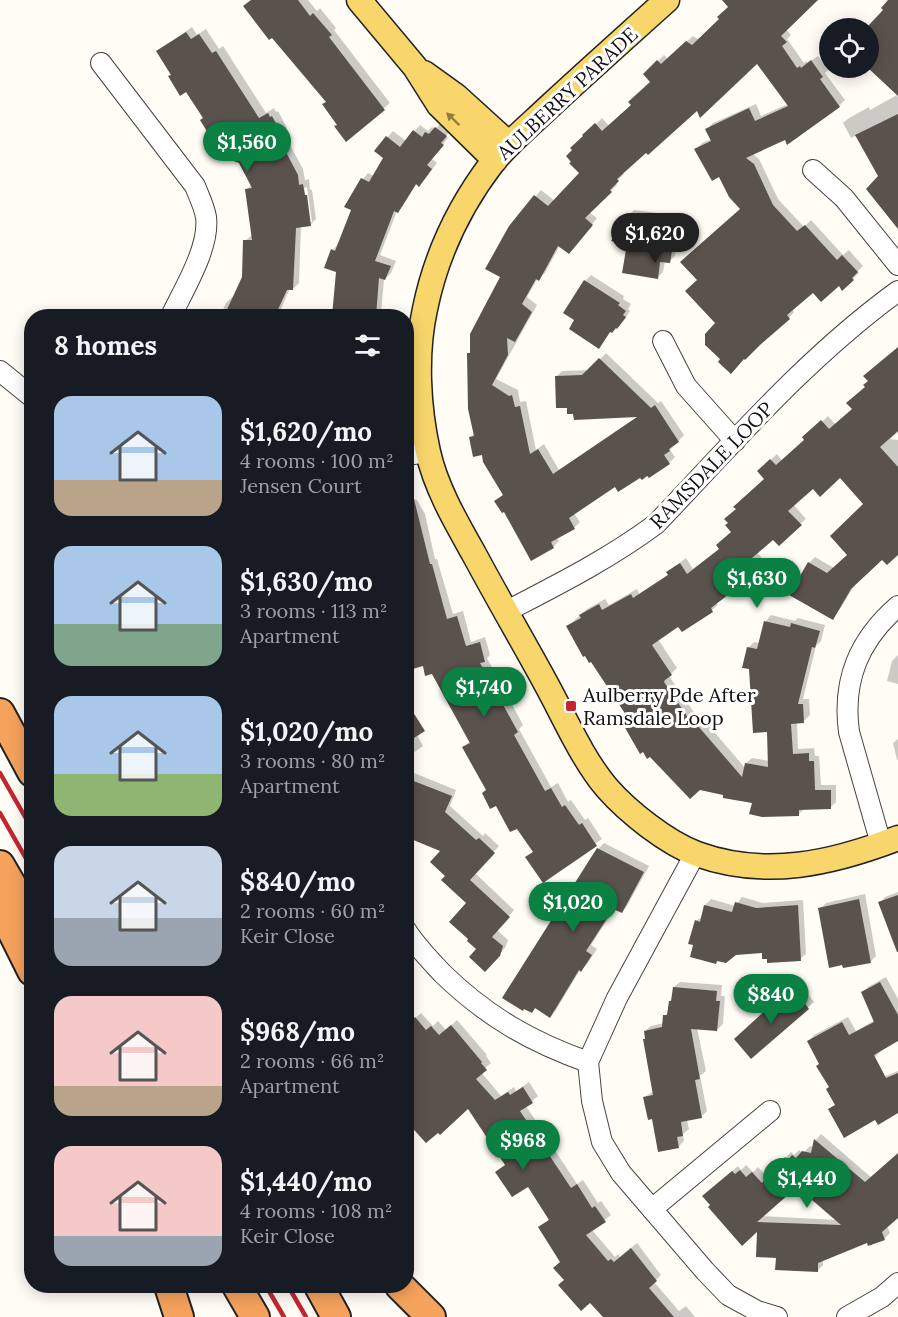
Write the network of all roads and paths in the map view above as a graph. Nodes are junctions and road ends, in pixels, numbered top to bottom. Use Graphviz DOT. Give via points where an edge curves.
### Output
graph roads {
  1 [pos="359,0"];
  2 [pos="667,0"];
  3 [pos="101,63"];
  4 [pos="502,152"];
  5 [pos="813,170"];
  6 [pos="898,265"];
  7 [pos="898,291"];
  8 [pos="174,309"];
  9 [pos="663,341"];
  10 [pos="0,371"];
  11 [pos="24,390"];
  12 [pos="735,441"];
  13 [pos="417,454"];
  14 [pos="898,606"];
  15 [pos="505,612"];
  16 [pos="0,713"];
  17 [pos="24,757"];
  18 [pos="890,841"];
  19 [pos="695,854"];
  20 [pos="0,865"];
  21 [pos="24,906"];
  22 [pos="0,907"];
  23 [pos="414,940"];
  24 [pos="24,955"];
  25 [pos="588,1062"];
  26 [pos="770,1111"];
  27 [pos="652,1209"];
  28 [pos="898,1283"];
  29 [pos="171,1293"];
  30 [pos="241,1293"];
  31 [pos="323,1293"];
  32 [pos="407,1293"];
  33 [pos="179,1317"];
  34 [pos="255,1317"];
  35 [pos="336,1317"];
  36 [pos="431,1317"];
  37 [pos="777,1317"];
  38 [pos="847,1317"];
  1 -- 4 [label="main road" via="415,67 439,105"];
  2 -- 4 [label="main road, AULBERRY PARADE"];
  3 -- 8 [label="street" via="195,186 202,202 206,219 202,248"];
  4 -- 13 [label="main road, AULBERRY PARADE" via="477,184 455,223 424,310"];
  5 -- 6 [label="street" via="844,198"];
  7 -- 12 [label="street, RAMSDALE LOOP" via="827,348"];
  9 -- 12 [label="street" via="686,386"];
  10 -- 11 [label="street"];
  12 -- 15 [label="street, RAMSDALE LOOP" via="656,524 631,543"];
  13 -- 15 [label="main road, AULBERRY PARADE"];
  14 -- 18 [label="street" via="866,641 847,693 849,732"];
  15 -- 19 [label="main road, AULBERRY PARADE" via="606,786 635,816"];
  16 -- 17 [label="highway"];
  18 -- 19 [label="main road, AULBERRY PARADE" via="828,861 776,867 752,867"];
  19 -- 25 [label="street" via="617,998"];
  20 -- 21 [label="highway"];
  22 -- 24 [label="highway"];
  23 -- 25 [label="street" via="466,996 517,1032"];
  25 -- 27 [label="street" via="602,1142 621,1173"];
  26 -- 27 [label="street"];
  27 -- 37 [label="street" via="728,1295"];
  28 -- 38 [label="street"];
  29 -- 33 [label="highway"];
  30 -- 34 [label="highway"];
  31 -- 35 [label="highway"];
  32 -- 36 [label="highway"];
}
